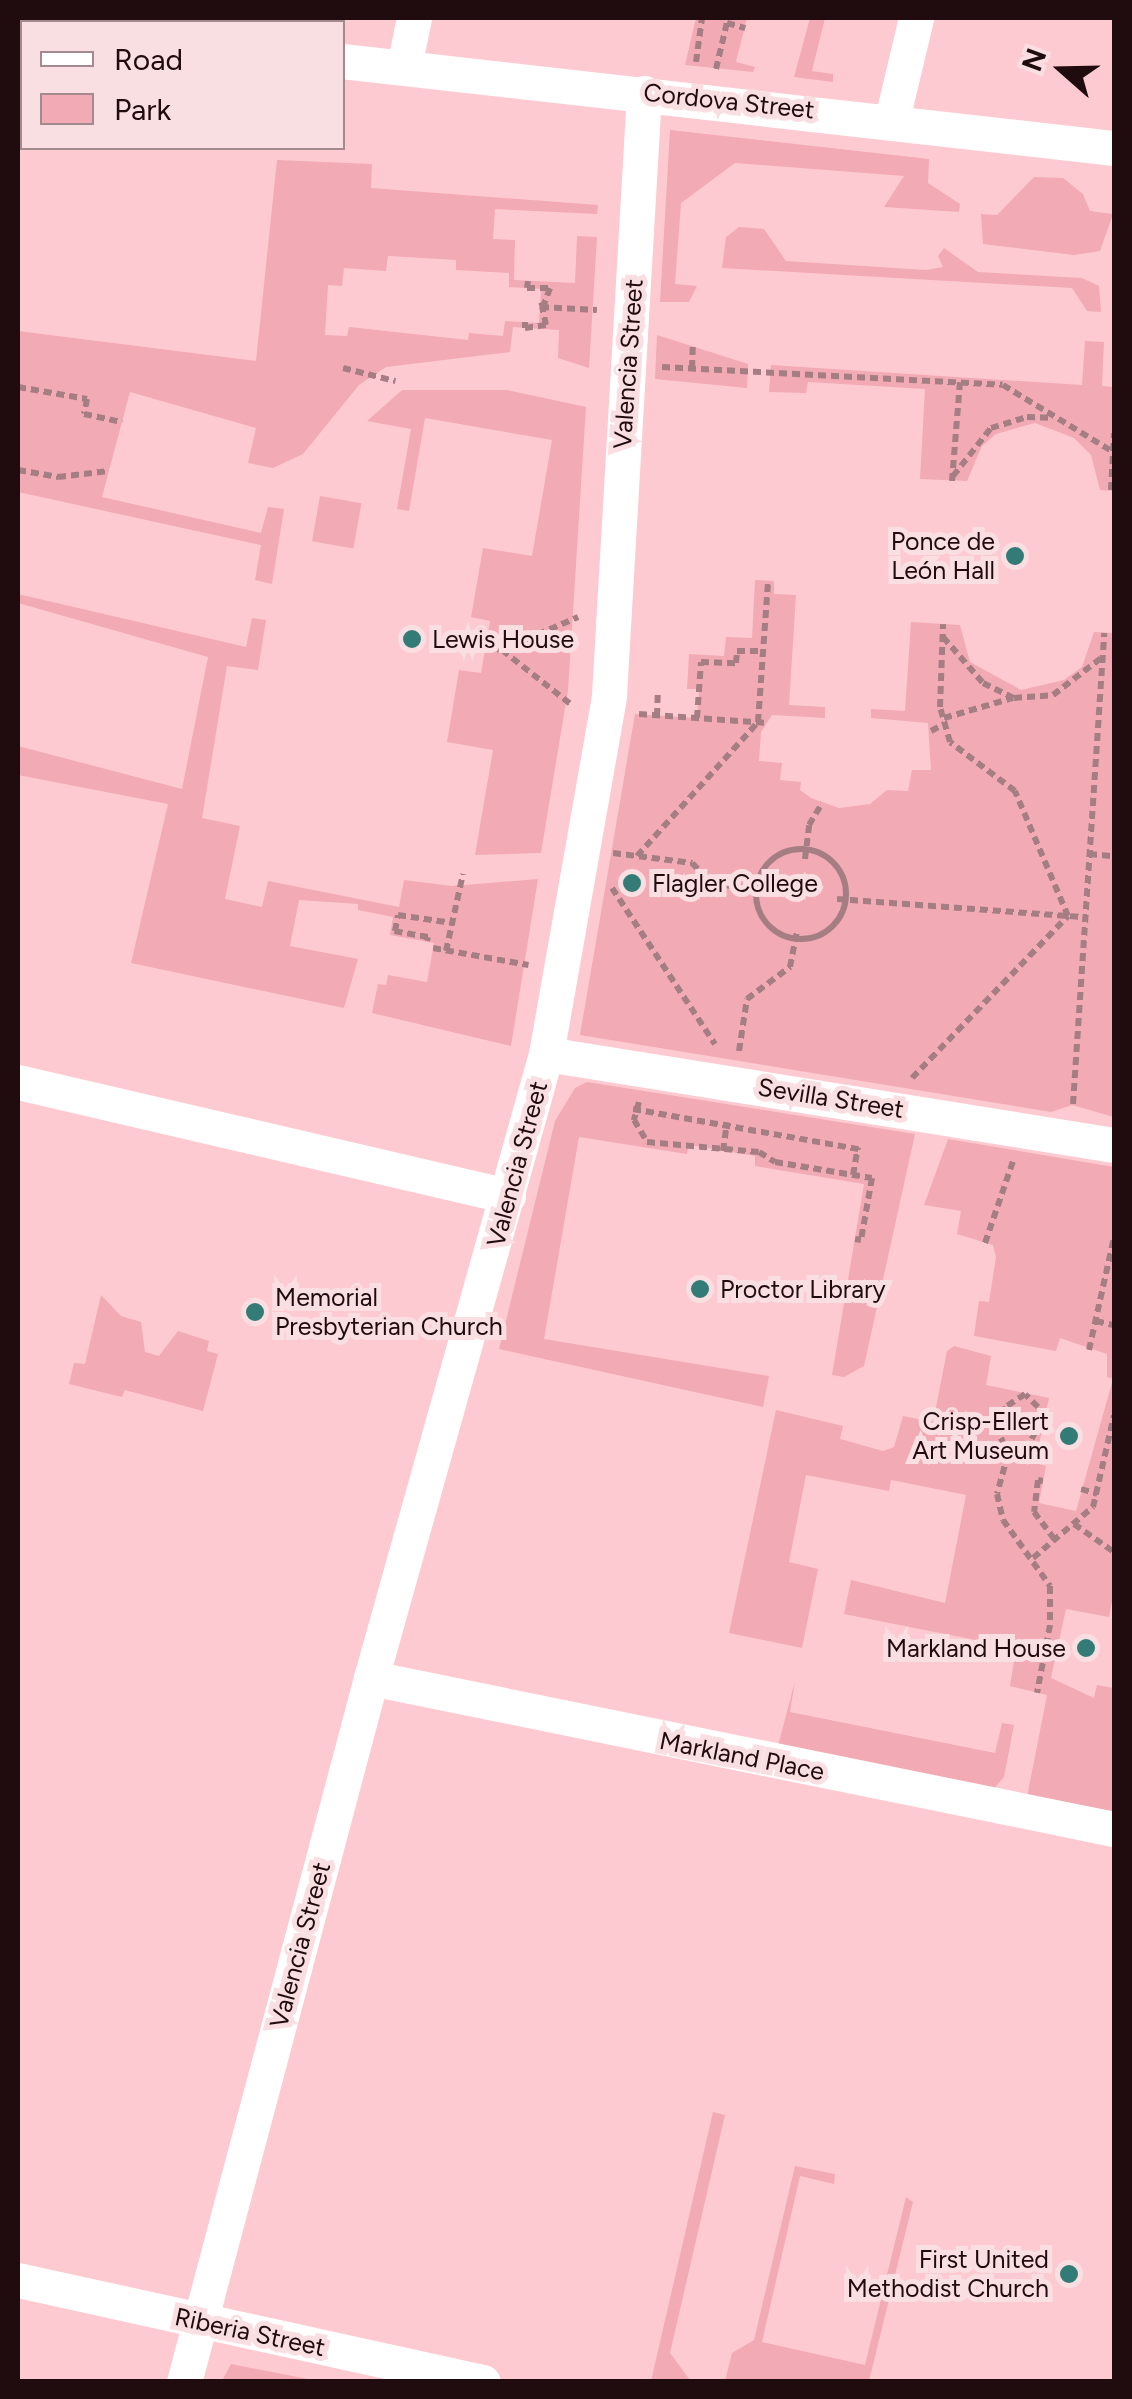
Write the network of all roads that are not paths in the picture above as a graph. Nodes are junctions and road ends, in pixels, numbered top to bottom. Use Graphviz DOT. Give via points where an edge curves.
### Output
graph roads {
  1 [pos="414,18"];
  2 [pos="916,18"];
  3 [pos="345,61"];
  4 [pos="404,67"];
  5 [pos="644,93"];
  6 [pos="892,119"];
  7 [pos="1114,148"];
  8 [pos="546,1054"];
  9 [pos="18,1082"];
  10 [pos="1114,1145"];
  11 [pos="508,1196"];
  12 [pos="371,1678"];
  13 [pos="1114,1828"];
  14 [pos="18,2280"];
  15 [pos="200,2322"];
  16 [pos="184,2382"];
  17 [pos="484,2382"];
  1 -- 4 [label="street"];
  2 -- 6 [label="street"];
  3 -- 4 [label="street, Cordova Street"];
  4 -- 5 [label="street, Cordova Street"];
  5 -- 6 [label="street, Cordova Street"];
  5 -- 8 [label="street, Valencia Street" via="606,710"];
  6 -- 7 [label="street, Cordova Street"];
  8 -- 10 [label="street, Sevilla Street" via="735,1074"];
  8 -- 11 [label="street, Valencia Street"];
  9 -- 11 [label="street"];
  11 -- 12 [label="street, Valencia Street"];
  12 -- 13 [label="street, Markland Place"];
  12 -- 15 [label="street, Valencia Street"];
  14 -- 15 [label="street, Riberia Street"];
  15 -- 16 [label="street, Valencia Street"];
  15 -- 17 [label="street, Riberia Street"];
}
